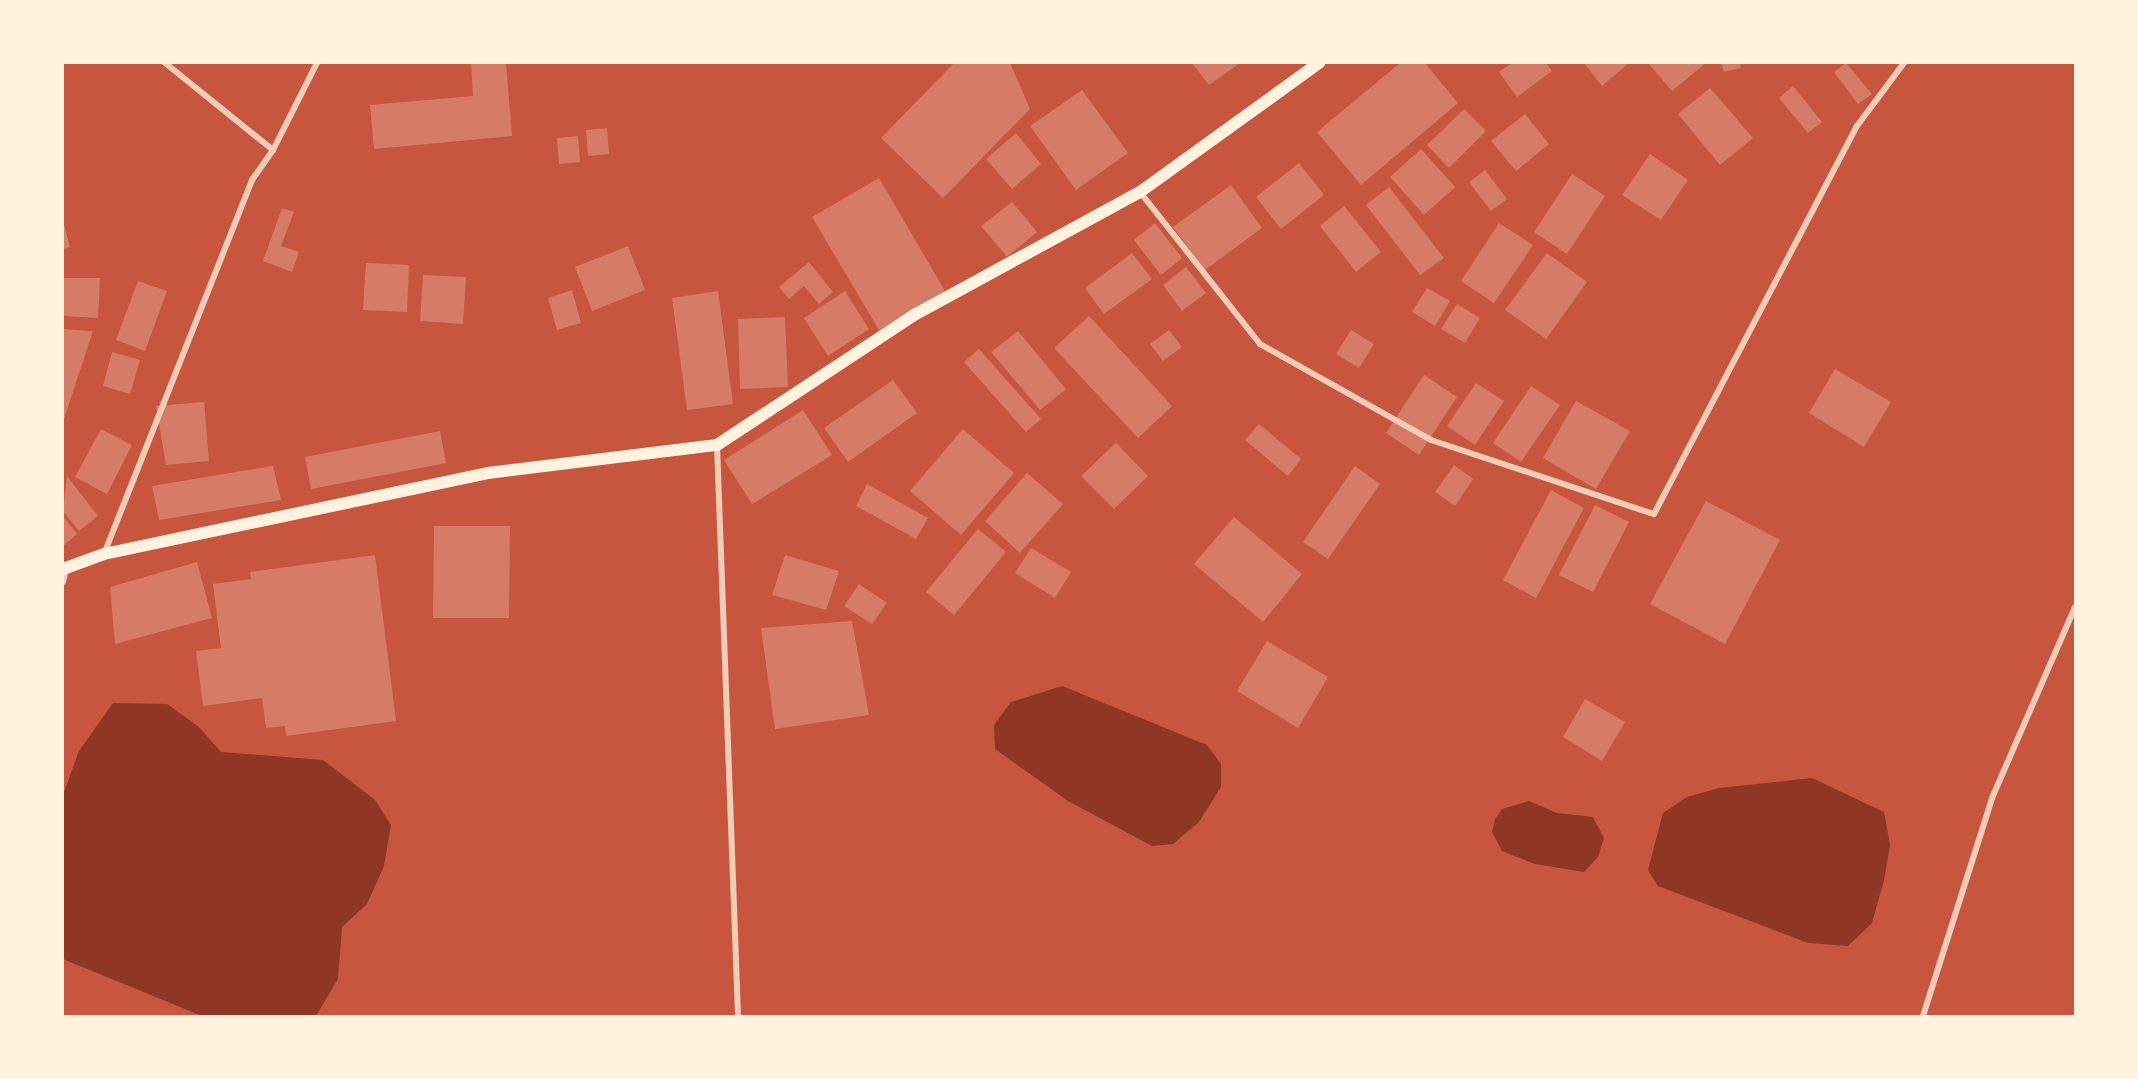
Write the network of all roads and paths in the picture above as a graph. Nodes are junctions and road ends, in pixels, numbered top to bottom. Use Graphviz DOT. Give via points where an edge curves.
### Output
graph roads {
  1 [pos="165,63"];
  2 [pos="317,63"];
  3 [pos="1319,63"];
  4 [pos="1904,63"];
  5 [pos="273,150"];
  6 [pos="1140,192"];
  7 [pos="717,445"];
  8 [pos="104,554"];
  9 [pos="64,569"];
  10 [pos="63,582"];
  11 [pos="2075,607"];
  12 [pos="738,1016"];
  13 [pos="1923,1016"];
  1 -- 5 [label="street"];
  2 -- 5 [label="street"];
  3 -- 6 [label="main road"];
  4 -- 6 [label="street" via="1857,126 1654,514 1431,440 1260,345"];
  5 -- 8 [label="street" via="252,180 216,280"];
  6 -- 7 [label="main road" via="916,314"];
  7 -- 8 [label="main road" via="689,453 488,473"];
  7 -- 12 [label="street"];
  8 -- 9 [label="main road"];
  9 -- 10 [label="street"];
  11 -- 13 [label="street" via="1992,798"];
}
